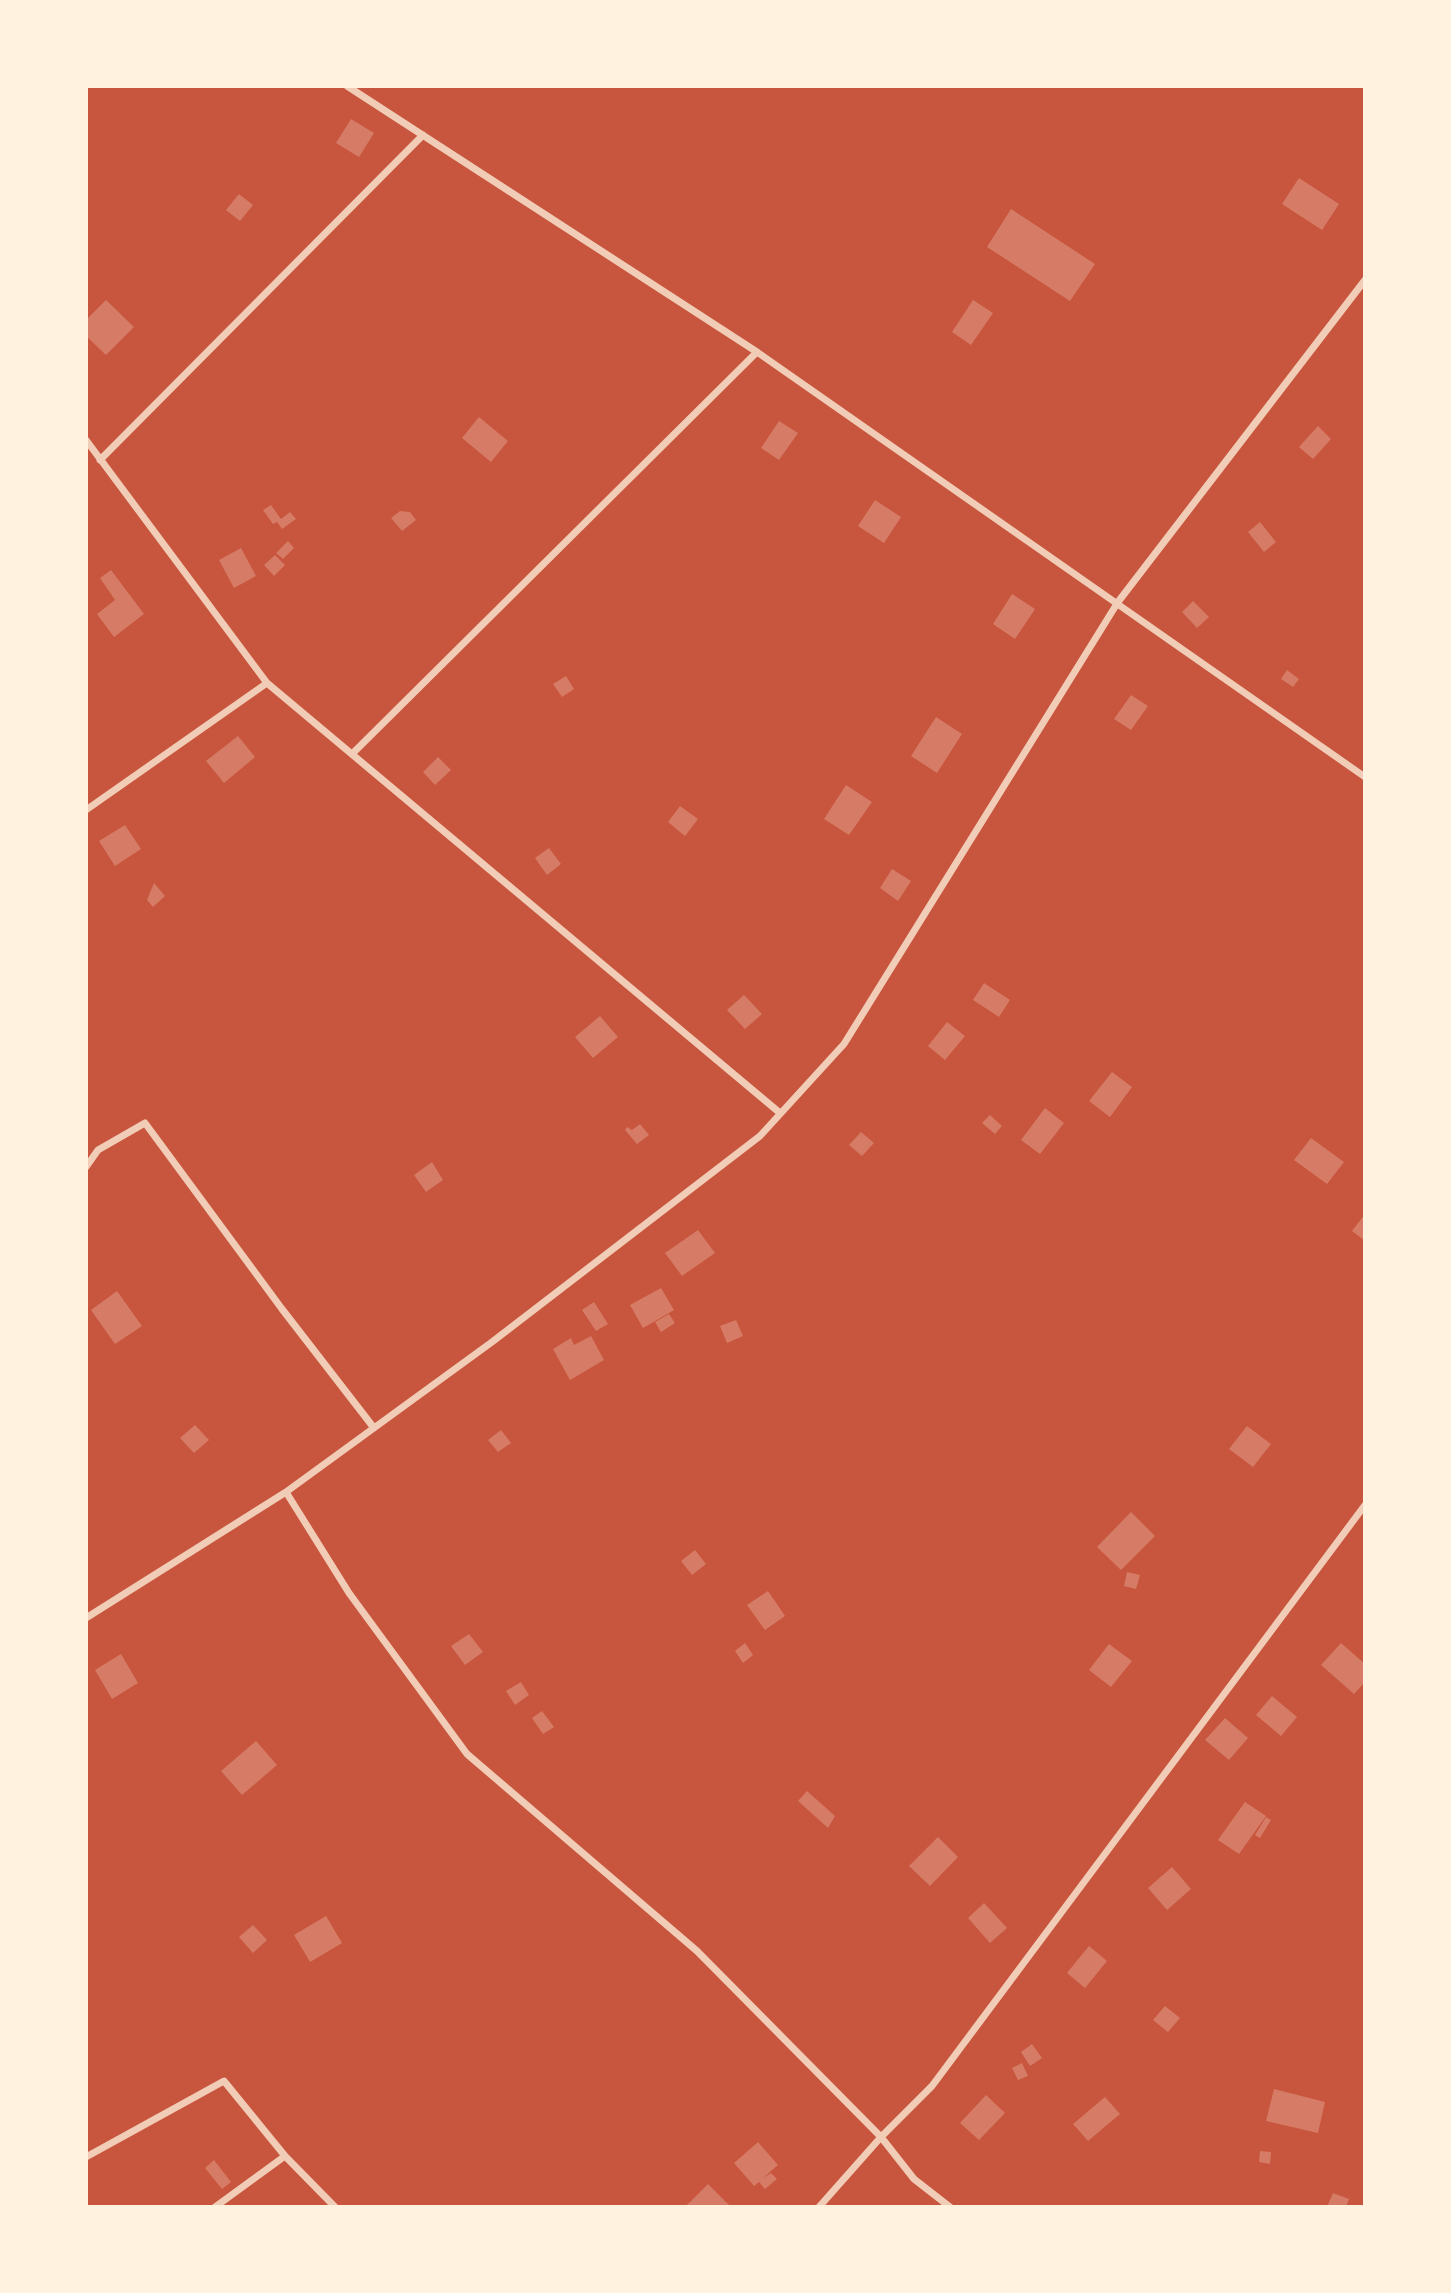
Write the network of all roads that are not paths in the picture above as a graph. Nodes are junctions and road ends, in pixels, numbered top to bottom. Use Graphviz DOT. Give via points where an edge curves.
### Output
graph roads {
  1 [pos="347,86"];
  2 [pos="423,135"];
  3 [pos="1365,280"];
  4 [pos="1356,292"];
  5 [pos="1365,299"];
  6 [pos="758,352"];
  7 [pos="86,440"];
  8 [pos="100,460"];
  9 [pos="1118,602"];
  10 [pos="267,683"];
  11 [pos="352,754"];
  12 [pos="1365,777"];
  13 [pos="86,810"];
  14 [pos="780,1113"];
  15 [pos="86,1167"];
  16 [pos="374,1428"];
  17 [pos="286,1492"];
  18 [pos="1365,1505"];
  19 [pos="86,1618"];
  20 [pos="881,2137"];
  21 [pos="86,2157"];
  22 [pos="285,2157"];
  23 [pos="215,2207"];
  24 [pos="335,2207"];
  25 [pos="819,2207"];
  26 [pos="950,2207"];
  1 -- 2 [label="street"];
  2 -- 6 [label="street"];
  2 -- 8 [label="street"];
  3 -- 4 [label="street"];
  4 -- 5 [label="street"];
  4 -- 9 [label="street"];
  6 -- 9 [label="street"];
  6 -- 11 [label="street"];
  7 -- 8 [label="street"];
  8 -- 10 [label="street"];
  9 -- 12 [label="street"];
  9 -- 14 [label="street" via="844,1044"];
  10 -- 11 [label="street"];
  10 -- 13 [label="street"];
  11 -- 14 [label="street"];
  14 -- 16 [label="street" via="760,1136"];
  15 -- 16 [label="street" via="98,1150 145,1123"];
  16 -- 17 [label="street"];
  17 -- 19 [label="street"];
  17 -- 20 [label="street" via="349,1593 467,1755 696,1951"];
  18 -- 20 [label="street" via="932,2086"];
  20 -- 25 [label="street"];
  20 -- 26 [label="street" via="914,2179"];
  21 -- 22 [label="street" via="224,2081"];
  22 -- 23 [label="street"];
  22 -- 24 [label="street"];
}
